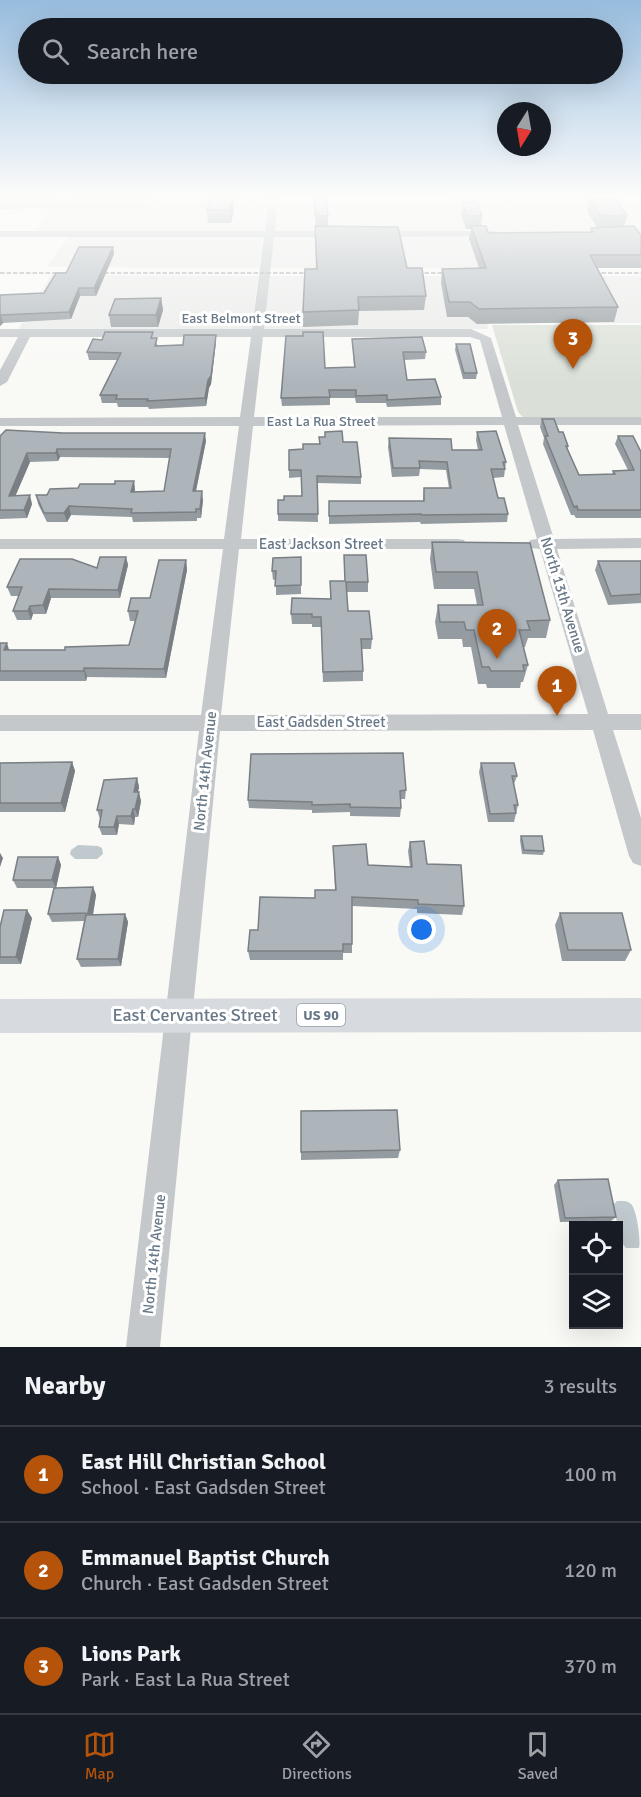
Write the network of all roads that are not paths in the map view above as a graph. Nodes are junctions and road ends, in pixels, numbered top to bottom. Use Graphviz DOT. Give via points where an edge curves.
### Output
graph roads {
  1 [pos="266,258"];
  2 [pos="0,333"];
  3 [pos="26,333"];
  4 [pos="257,333"];
  5 [pos="482,336"];
  6 [pos="0,382"];
  7 [pos="245,421"];
  8 [pos="511,421"];
  9 [pos="641,421"];
  10 [pos="0,422"];
  11 [pos="641,543"];
  12 [pos="0,544"];
  13 [pos="231,544"];
  14 [pos="477,544"];
  15 [pos="523,544"];
  16 [pos="547,544"];
  17 [pos="601,722"];
  18 [pos="641,722"];
  19 [pos="0,723"];
  20 [pos="210,723"];
  21 [pos="641,856"];
  22 [pos="641,1015"];
  23 [pos="0,1016"];
  24 [pos="180,1016"];
  25 [pos="143,1347"];
  1 -- 4 [label="street, North 14th Avenue"];
  2 -- 3 [label="street, East Belmont Street"];
  3 -- 4 [label="street, East Belmont Street"];
  3 -- 6 [label="street"];
  4 -- 5 [label="street, East Belmont Street"];
  4 -- 7 [label="street, North 14th Avenue"];
  5 -- 8 [label="street, North 13th Avenue"];
  7 -- 8 [label="street, East La Rua Street"];
  7 -- 10 [label="street, East La Rua Street"];
  7 -- 13 [label="street, North 14th Avenue"];
  8 -- 9 [label="street, East La Rua Street"];
  8 -- 16 [label="street, North 13th Avenue"];
  11 -- 16 [label="street"];
  12 -- 13 [label="street, East Jackson Street"];
  13 -- 14 [label="street, East Jackson Street"];
  13 -- 20 [label="street, North 14th Avenue"];
  15 -- 16 [label="street"];
  16 -- 17 [label="street, North 13th Avenue"];
  17 -- 18 [label="street, East Gadsden Street"];
  17 -- 20 [label="street, East Gadsden Street"];
  17 -- 21 [label="street, North 13th Avenue"];
  19 -- 20 [label="street, East Gadsden Street"];
  20 -- 24 [label="street, North 14th Avenue"];
  22 -- 24 [label="main road, East Cervantes Street / US 90"];
  23 -- 24 [label="main road, East Cervantes Street / US 90"];
  24 -- 25 [label="street, North 14th Avenue"];
}
